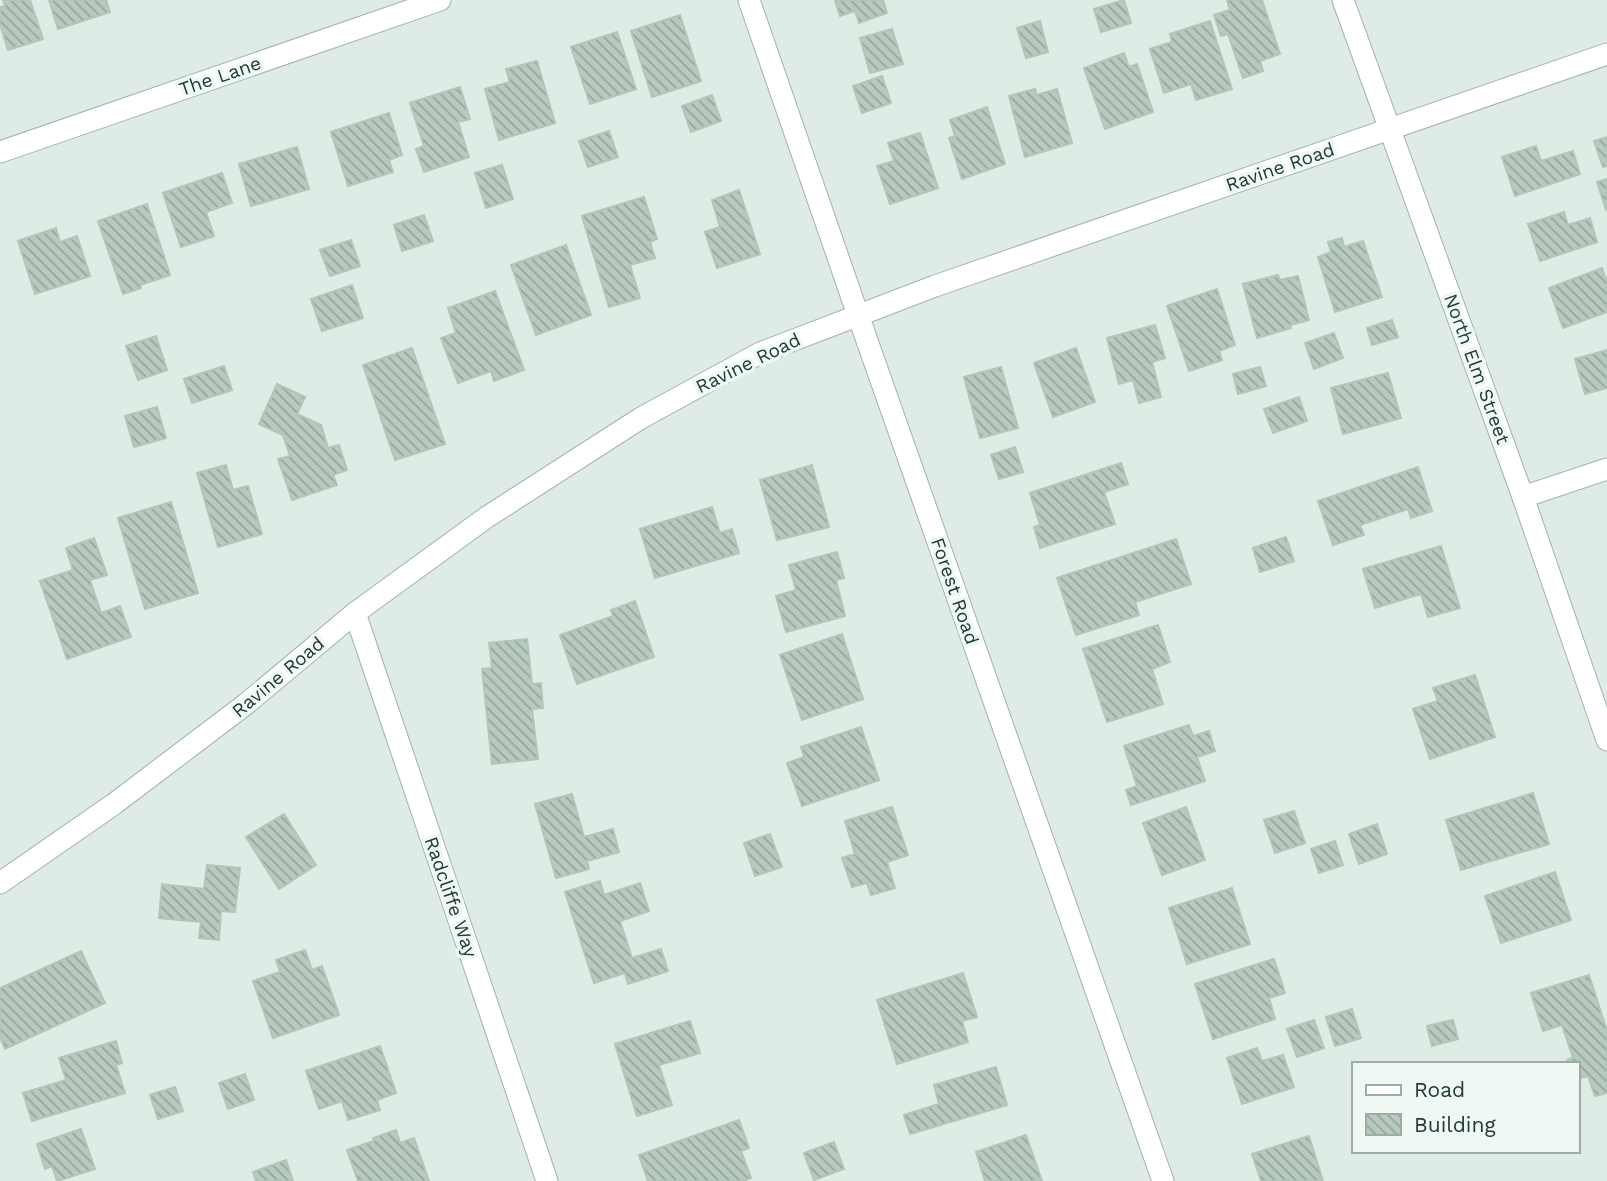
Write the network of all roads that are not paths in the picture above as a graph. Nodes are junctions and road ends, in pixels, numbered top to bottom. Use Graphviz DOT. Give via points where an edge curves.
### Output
graph roads {
  1 [pos="749,0"];
  2 [pos="1343,0"];
  3 [pos="434,1"];
  4 [pos="1607,54"];
  5 [pos="1391,129"];
  6 [pos="0,152"];
  7 [pos="858,315"];
  8 [pos="1607,470"];
  9 [pos="1522,497"];
  10 [pos="355,612"];
  11 [pos="1607,740"];
  12 [pos="0,883"];
  13 [pos="547,1181"];
  14 [pos="1163,1181"];
  1 -- 7 [label="street, Forest Road"];
  2 -- 5 [label="street, North Elm Street"];
  3 -- 6 [label="street, The Lane"];
  4 -- 5 [label="street, Ravine Road"];
  5 -- 7 [label="street, Ravine Road"];
  5 -- 9 [label="street, North Elm Street"];
  7 -- 10 [label="street, Ravine Road" via="760,353 641,418 486,517"];
  7 -- 14 [label="street, Forest Road"];
  8 -- 9 [label="street"];
  9 -- 11 [label="street, North Elm Street"];
  10 -- 12 [label="street, Ravine Road" via="224,721"];
  10 -- 13 [label="street, Radcliffe Way"];
}
